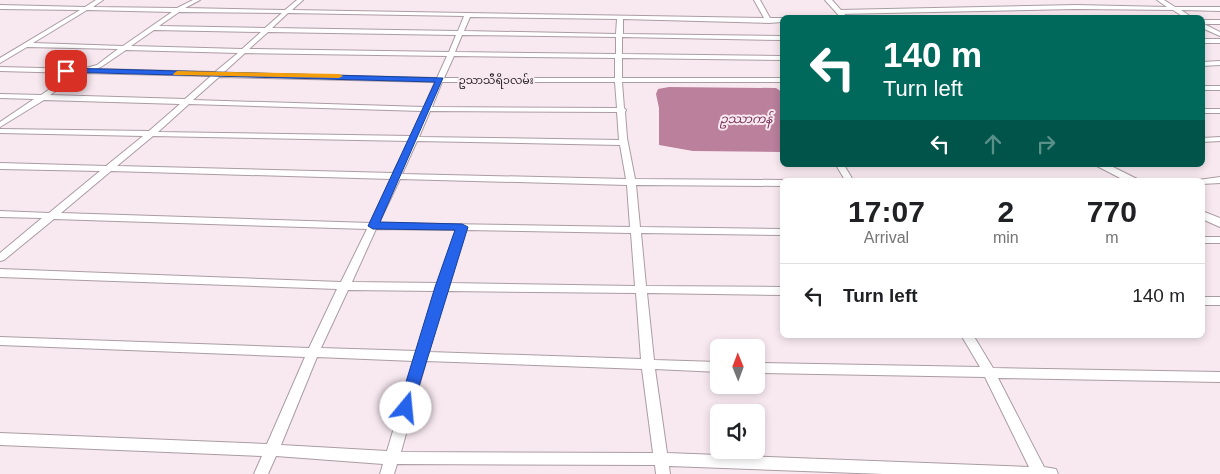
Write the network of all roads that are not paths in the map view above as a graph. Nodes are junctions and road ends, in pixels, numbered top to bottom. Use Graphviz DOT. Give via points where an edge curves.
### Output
graph roads {
  1 [pos="100,0"];
  2 [pos="197,0"];
  3 [pos="300,0"];
  4 [pos="758,0"];
  5 [pos="828,0"];
  6 [pos="1160,0"];
  7 [pos="0,7"];
  8 [pos="86,8"];
  9 [pos="1173,8"];
  10 [pos="1220,8"];
  11 [pos="178,10"];
  12 [pos="966,10"];
  13 [pos="286,12"];
  14 [pos="839,12"];
  15 [pos="468,15"];
  16 [pos="842,15"];
  17 [pos="972,15"];
  18 [pos="1185,15"];
  19 [pos="620,19"];
  20 [pos="780,20"];
  21 [pos="769,21"];
  22 [pos="1220,22"];
  23 [pos="1205,23"];
  24 [pos="1205,25"];
  25 [pos="154,28"];
  26 [pos="266,30"];
  27 [pos="460,34"];
  28 [pos="1220,34"];
  29 [pos="618,36"];
  30 [pos="780,38"];
  31 [pos="1220,40"];
  32 [pos="1205,41"];
  33 [pos="25,45"];
  34 [pos="126,48"];
  35 [pos="245,51"];
  36 [pos="452,54"];
  37 [pos="619,57"];
  38 [pos="780,58"];
  39 [pos="0,60"];
  40 [pos="1220,63"];
  41 [pos="1205,64"];
  42 [pos="0,69"];
  43 [pos="82,71"];
  44 [pos="215,74"];
  45 [pos="440,80"];
  46 [pos="618,80"];
  47 [pos="780,80"];
  48 [pos="1205,88"];
  49 [pos="1220,88"];
  50 [pos="0,96"];
  51 [pos="41,98"];
  52 [pos="186,102"];
  53 [pos="427,109"];
  54 [pos="622,110"];
  55 [pos="1205,111"];
  56 [pos="1220,111"];
  57 [pos="0,125"];
  58 [pos="0,131"];
  59 [pos="152,133"];
  60 [pos="414,139"];
  61 [pos="1220,139"];
  62 [pos="1205,140"];
  63 [pos="624,144"];
  64 [pos="0,166"];
  65 [pos="841,167"];
  66 [pos="1104,167"];
  67 [pos="108,168"];
  68 [pos="397,176"];
  69 [pos="848,178"];
  70 [pos="1129,178"];
  71 [pos="1220,180"];
  72 [pos="1205,181"];
  73 [pos="631,182"];
  74 [pos="780,183"];
  75 [pos="0,214"];
  76 [pos="52,215"];
  77 [pos="1205,215"];
  78 [pos="1220,222"];
  79 [pos="373,226"];
  80 [pos="462,227"];
  81 [pos="635,230"];
  82 [pos="780,232"];
  83 [pos="1205,240"];
  84 [pos="1220,240"];
  85 [pos="0,258"];
  86 [pos="0,272"];
  87 [pos="344,286"];
  88 [pos="442,287"];
  89 [pos="639,288"];
  90 [pos="780,292"];
  91 [pos="1205,301"];
  92 [pos="1220,301"];
  93 [pos="969,338"];
  94 [pos="0,341"];
  95 [pos="313,354"];
  96 [pos="421,358"];
  97 [pos="648,366"];
  98 [pos="710,367"];
  99 [pos="765,368"];
  100 [pos="988,372"];
  101 [pos="1220,377"];
  102 [pos="0,439"];
  103 [pos="270,450"];
  104 [pos="391,458"];
  105 [pos="661,459"];
  106 [pos="261,474"];
  107 [pos="387,474"];
  108 [pos="663,474"];
  109 [pos="1040,474"];
  110 [pos="1051,474"];
  1 -- 8 [label="street"];
  2 -- 11 [label="street"];
  3 -- 13 [label="street"];
  4 -- 21 [label="street"];
  5 -- 14 [label="street"];
  6 -- 9 [label="street"];
  7 -- 8 [label="street"];
  8 -- 11 [label="street"];
  8 -- 33 [label="street"];
  9 -- 10 [label="street"];
  9 -- 12 [label="street"];
  9 -- 18 [label="street"];
  11 -- 13 [label="street"];
  11 -- 25 [label="street"];
  12 -- 14 [label="street"];
  12 -- 17 [label="street"];
  13 -- 15 [label="street"];
  13 -- 26 [label="street"];
  14 -- 16 [label="street"];
  15 -- 19 [label="street"];
  15 -- 27 [label="street"];
  19 -- 21 [label="street"];
  19 -- 29 [label="street"];
  20 -- 21 [label="street"];
  22 -- 23 [label="street"];
  24 -- 28 [label="street"];
  25 -- 26 [label="street"];
  25 -- 34 [label="street"];
  26 -- 27 [label="street"];
  26 -- 35 [label="street"];
  27 -- 29 [label="street"];
  27 -- 36 [label="street"];
  29 -- 30 [label="street"];
  29 -- 37 [label="street"];
  31 -- 32 [label="street"];
  33 -- 34 [label="street"];
  33 -- 39 [label="street"];
  34 -- 35 [label="street"];
  34 -- 43 [label="street" via="99,66"];
  35 -- 36 [label="street"];
  35 -- 44 [label="street"];
  36 -- 37 [label="street"];
  36 -- 45 [label="street"];
  37 -- 38 [label="street"];
  37 -- 46 [label="street"];
  40 -- 41 [label="street"];
  42 -- 43 [label="street, ဥသာသီရိ၁လမ်း"];
  43 -- 44 [label="street, ဥသာသီရိ၁လမ်း"];
  43 -- 51 [label="street"];
  44 -- 45 [label="street, ဥသာသီရိ၁လမ်း"];
  44 -- 52 [label="street"];
  45 -- 46 [label="street, ဥသာသီရိ၁လမ်း"];
  45 -- 53 [label="street"];
  46 -- 47 [label="street, ဥသာသီရိ၁လမ်း"];
  46 -- 54 [label="street"];
  48 -- 49 [label="street"];
  50 -- 51 [label="street"];
  51 -- 52 [label="street"];
  51 -- 57 [label="street"];
  52 -- 53 [label="street"];
  52 -- 59 [label="street"];
  53 -- 54 [label="street"];
  53 -- 60 [label="street"];
  54 -- 63 [label="street"];
  55 -- 56 [label="street"];
  58 -- 59 [label="street"];
  59 -- 60 [label="street"];
  59 -- 67 [label="street"];
  60 -- 63 [label="street"];
  60 -- 68 [label="street"];
  61 -- 62 [label="street"];
  63 -- 73 [label="street"];
  64 -- 67 [label="street"];
  65 -- 69 [label="street"];
  66 -- 70 [label="street"];
  67 -- 68 [label="street"];
  67 -- 76 [label="street"];
  68 -- 73 [label="street"];
  68 -- 79 [label="street"];
  71 -- 72 [label="street"];
  73 -- 74 [label="street"];
  73 -- 81 [label="street"];
  75 -- 76 [label="street"];
  76 -- 79 [label="street"];
  76 -- 85 [label="street"];
  77 -- 78 [label="street"];
  79 -- 80 [label="street"];
  79 -- 87 [label="street"];
  80 -- 81 [label="street"];
  80 -- 88 [label="street"];
  81 -- 82 [label="street"];
  81 -- 89 [label="street"];
  83 -- 84 [label="street"];
  86 -- 87 [label="street"];
  87 -- 88 [label="street"];
  87 -- 95 [label="street"];
  88 -- 89 [label="street"];
  88 -- 96 [label="street"];
  89 -- 90 [label="street"];
  89 -- 97 [label="street"];
  91 -- 92 [label="street"];
  93 -- 100 [label="street"];
  94 -- 95 [label="street"];
  95 -- 96 [label="street"];
  95 -- 103 [label="street"];
  96 -- 97 [label="street"];
  96 -- 104 [label="street"];
  97 -- 98 [label="street"];
  97 -- 105 [label="street"];
  99 -- 100 [label="street"];
  100 -- 101 [label="street"];
  100 -- 109 [label="street"];
  102 -- 103 [label="street"];
  103 -- 104 [label="street"];
  103 -- 106 [label="street"];
  104 -- 105 [label="street"];
  104 -- 107 [label="street"];
  105 -- 108 [label="street"];
  105 -- 109 [label="street"];
  109 -- 110 [label="street"];
}
